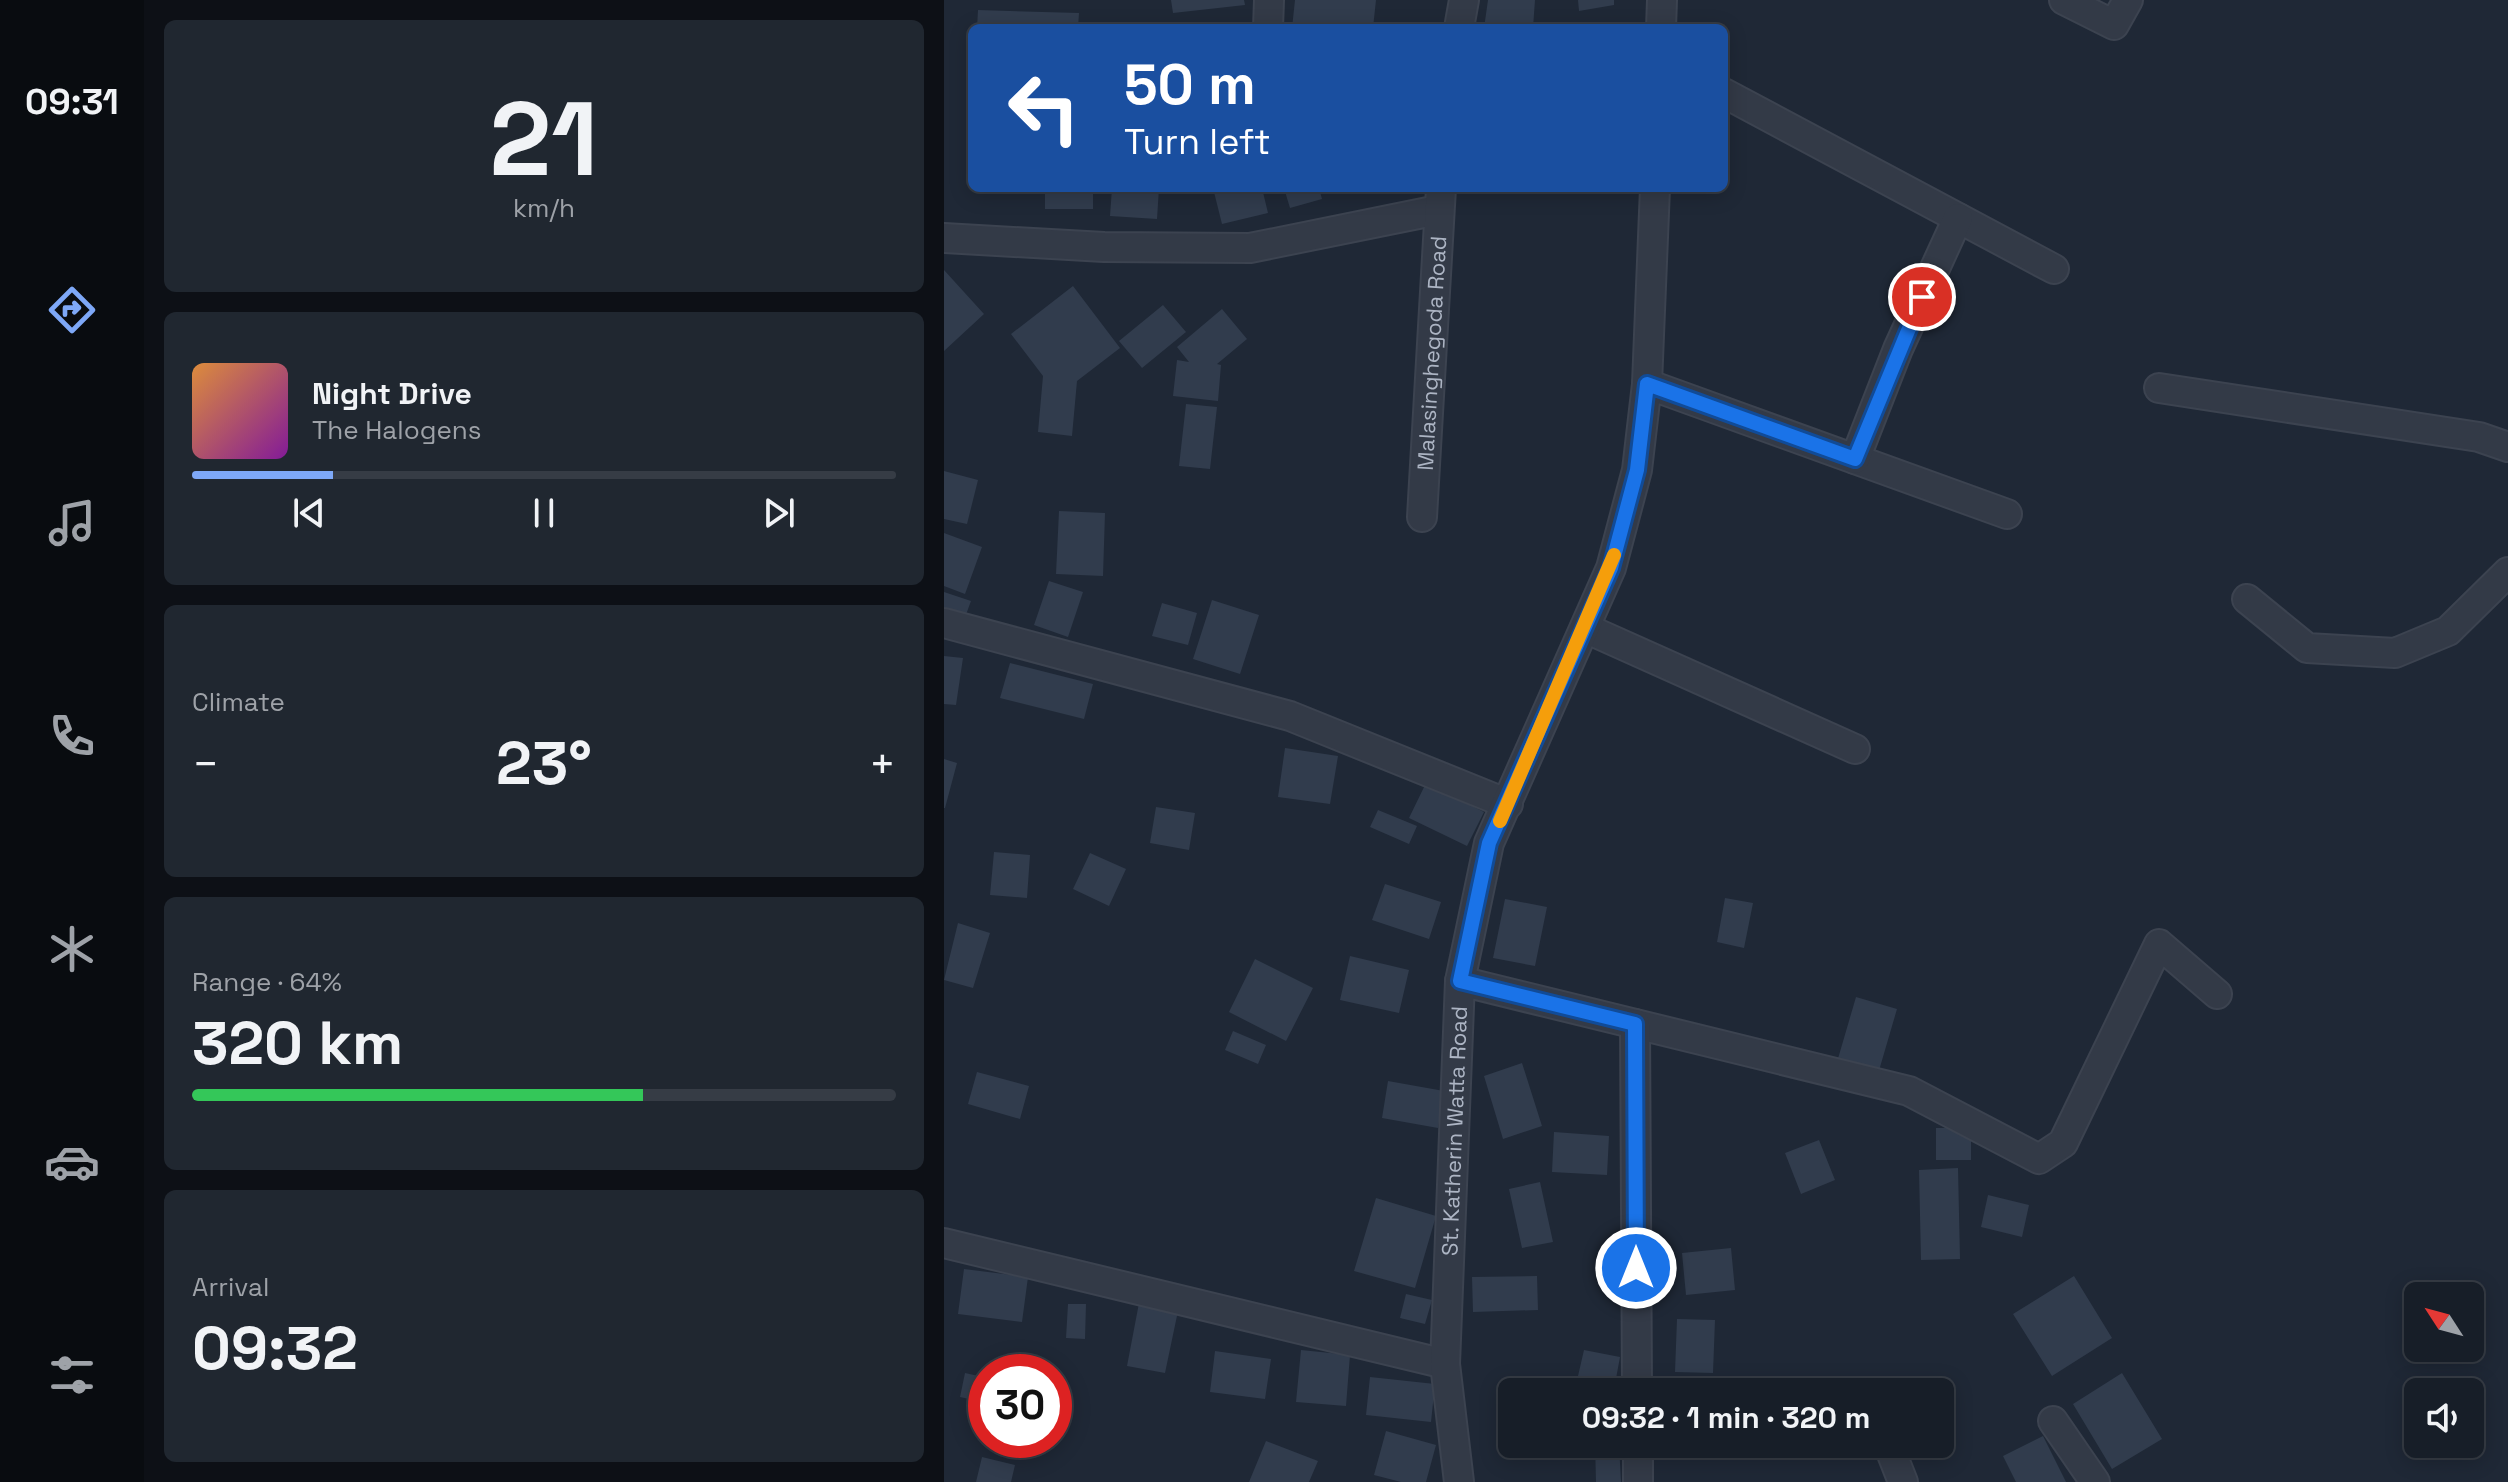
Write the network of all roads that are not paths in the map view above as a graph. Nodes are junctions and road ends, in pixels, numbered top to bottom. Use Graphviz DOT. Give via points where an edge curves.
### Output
graph roads {
  1 [pos="1269,0"];
  2 [pos="1464,0"];
  3 [pos="1662,0"];
  4 [pos="2064,0"];
  5 [pos="2128,0"];
  6 [pos="1268,24"];
  7 [pos="1460,24"];
  8 [pos="1661,24"];
  9 [pos="1728,95"];
  10 [pos="1655,192"];
  11 [pos="1440,199"];
  12 [pos="1958,218"];
  13 [pos="944,238"];
  14 [pos="2054,269"];
  15 [pos="1647,384"];
  16 [pos="2159,388"];
  17 [pos="2508,447"];
  18 [pos="1855,459"];
  19 [pos="2007,514"];
  20 [pos="1422,517"];
  21 [pos="2508,572"];
  22 [pos="2247,599"];
  23 [pos="944,623"];
  24 [pos="1585,628"];
  25 [pos="1855,749"];
  26 [pos="1508,804"];
  27 [pos="1460,981"];
  28 [pos="2217,994"];
  29 [pos="1635,1024"];
  30 [pos="944,1243"];
  31 [pos="1445,1364"];
  32 [pos="1637,1378"];
  33 [pos="2053,1421"];
  34 [pos="1638,1458"];
  35 [pos="1894,1458"];
  36 [pos="1459,1482"];
  37 [pos="1638,1482"];
  38 [pos="1903,1482"];
  39 [pos="2095,1482"];
  1 -- 6 [label="street"];
  2 -- 7 [label="street"];
  3 -- 8 [label="street"];
  4 -- 5 [label="street" via="2114,25"];
  9 -- 12 [label="street"];
  10 -- 15 [label="street, St. Katherin Watta Road"];
  11 -- 13 [label="street" via="1250,248"];
  11 -- 20 [label="street, Malasinghegoda Road"];
  12 -- 14 [label="street"];
  12 -- 18 [label="street"];
  15 -- 18 [label="street"];
  15 -- 24 [label="street, St. Katherin Watta Road" via="1637,470 1611,568"];
  16 -- 17 [label="street" via="2479,437"];
  18 -- 19 [label="street"];
  21 -- 22 [label="street" via="2448,631 2395,653 2307,648"];
  23 -- 26 [label="street" via="1290,716"];
  24 -- 25 [label="street"];
  24 -- 26 [label="street, St. Katherin Watta Road"];
  26 -- 27 [label="street, St. Katherin Watta Road" via="1489,843"];
  27 -- 29 [label="street"];
  27 -- 31 [label="street, St. Katherin Watta Road"];
  28 -- 29 [label="street" via="2159,944 2063,1143 2039,1159 1909,1091"];
  29 -- 32 [label="street"];
  30 -- 31 [label="street"];
  31 -- 36 [label="street, St. Katherin Watta Road"];
  33 -- 39 [label="street"];
  34 -- 37 [label="street"];
  35 -- 38 [label="street"];
}
